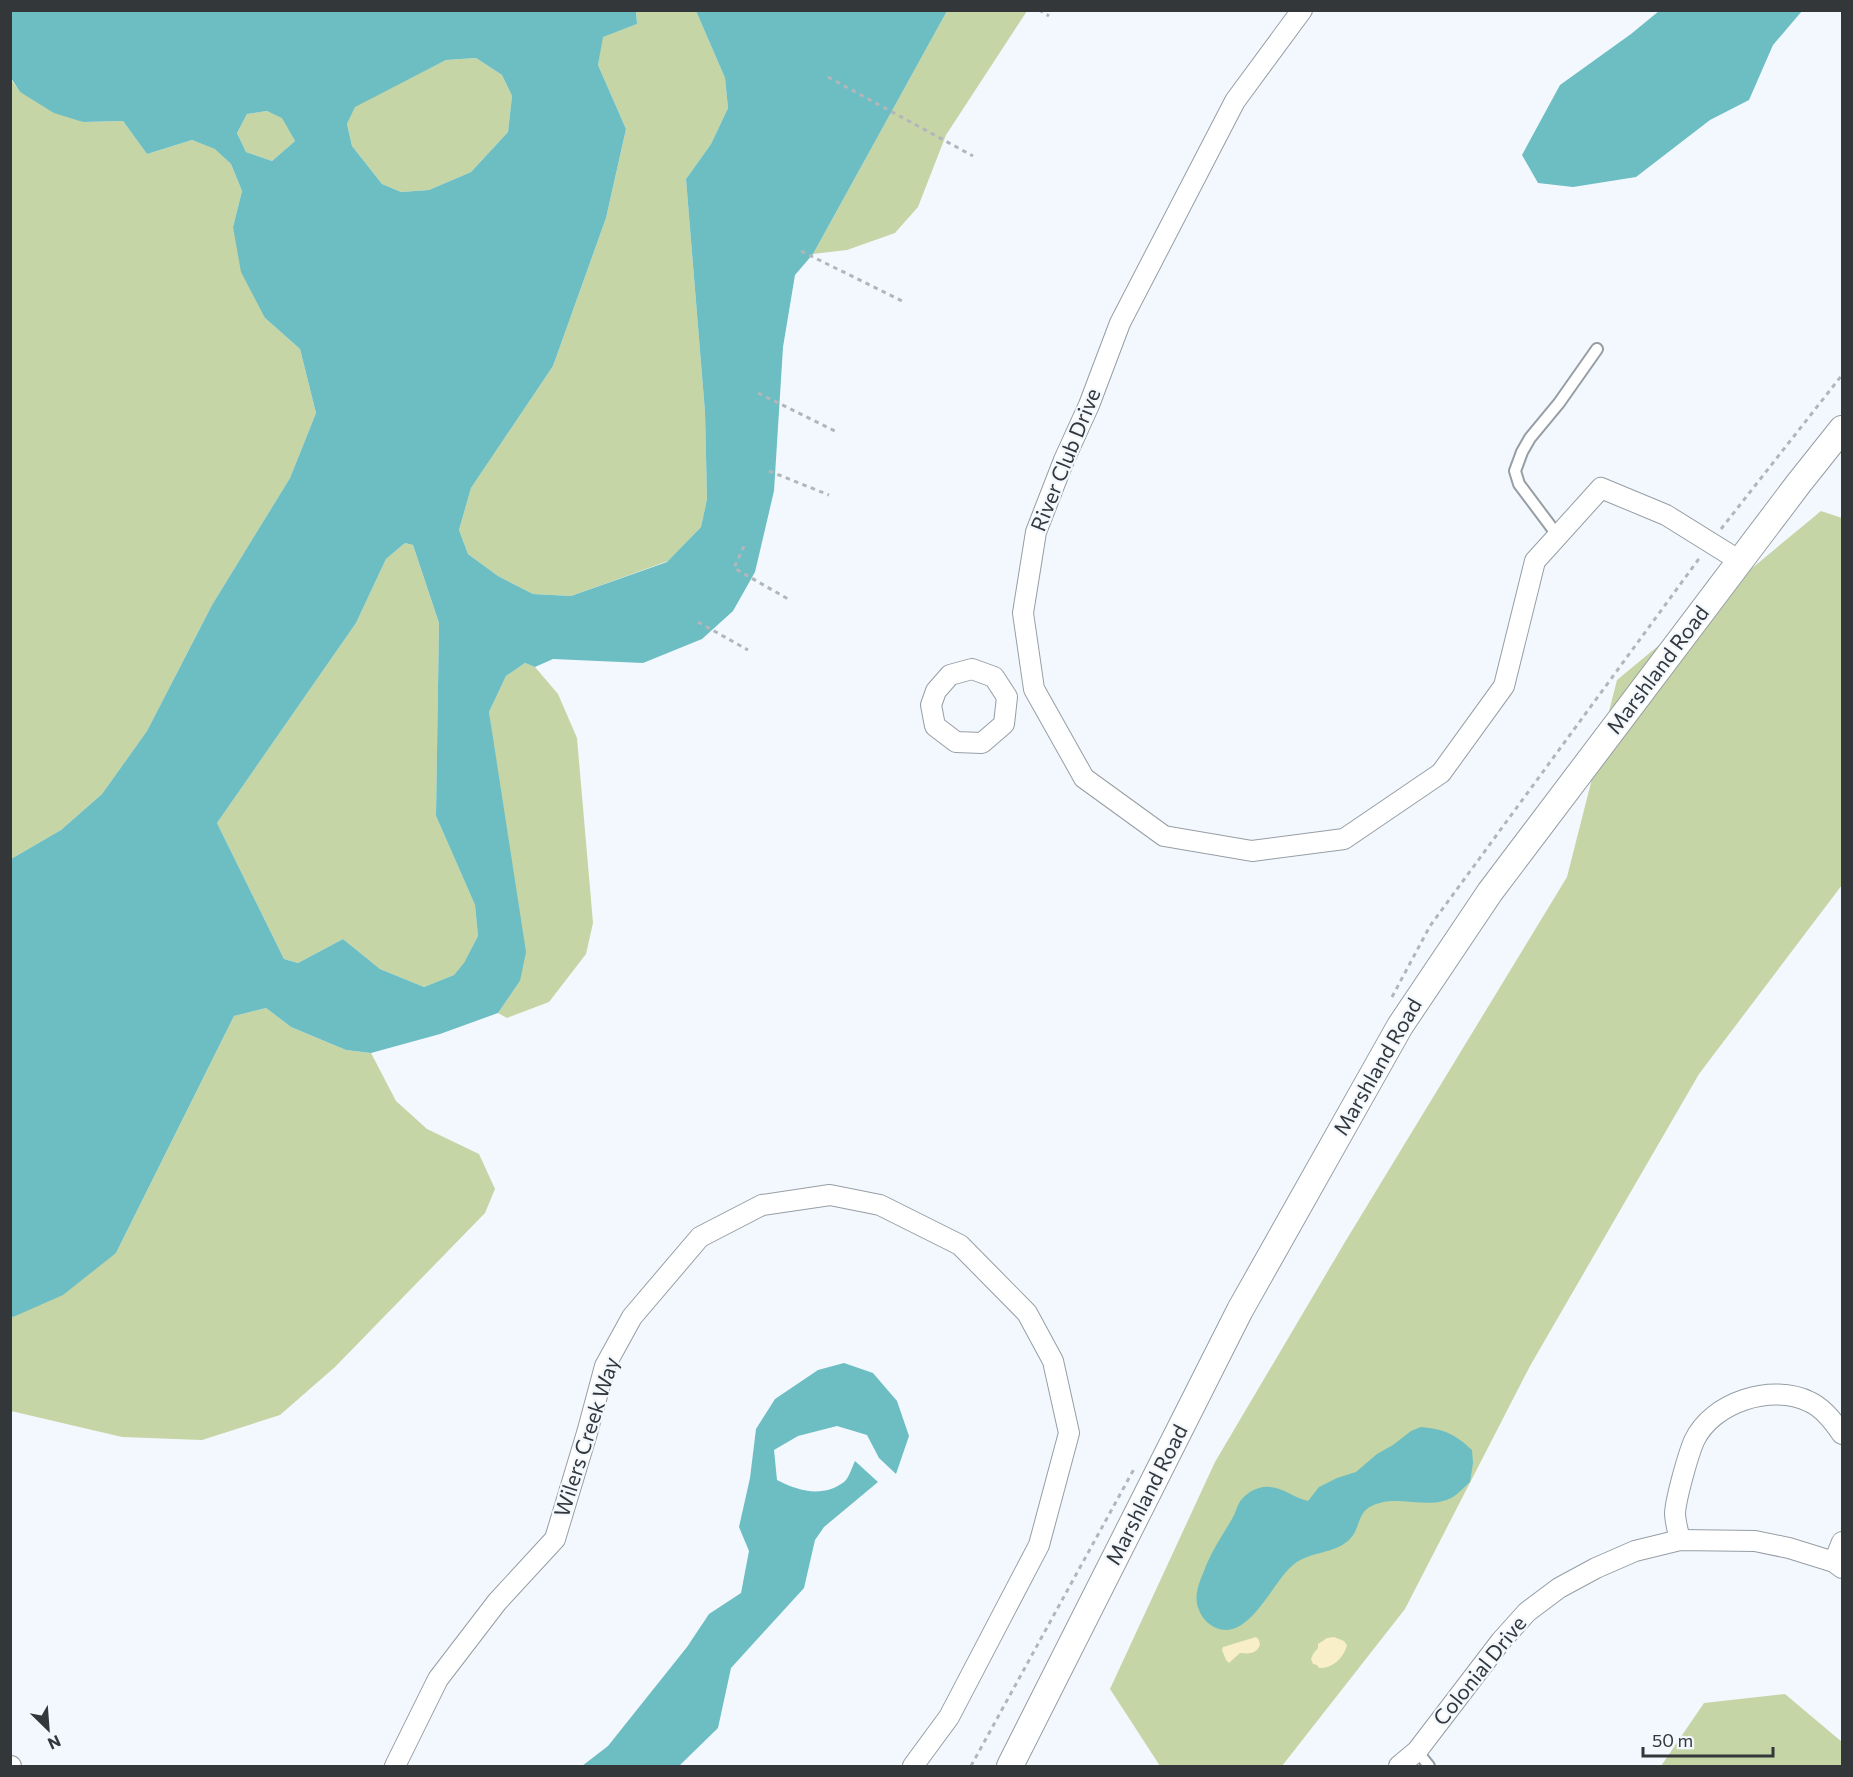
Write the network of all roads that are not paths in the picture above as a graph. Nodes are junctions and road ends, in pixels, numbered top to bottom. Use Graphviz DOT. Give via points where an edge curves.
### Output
graph roads {
  1 [pos="1302,10"];
  2 [pos="1597,349"];
  3 [pos="1842,429"];
  4 [pos="1558,536"];
  5 [pos="1740,561"];
  6 [pos="1034,688"];
  7 [pos="1007,697"];
  8 [pos="1842,1434"];
  9 [pos="1680,1540"];
  10 [pos="1842,1542"];
  11 [pos="1838,1565"];
  12 [pos="1423,1759"];
  13 [pos="395,1767"];
  14 [pos="913,1767"];
  15 [pos="1010,1767"];
  16 [pos="1399,1767"];
  1 -- 6 [label="street, River Club Drive" via="1235,101 1120,323 1064,460 1036,532 1023,613"];
  2 -- 4 [label="lane" via="1530,438 1515,471 1519,484"];
  3 -- 5 [label="street, Marshland Road"];
  4 -- 5 [label="street, River Club Drive" via="1600,488 1666,515"];
  4 -- 6 [label="street, River Club Drive" via="1535,561 1504,686 1441,773 1344,839 1252,851 1164,836 1084,778"];
  5 -- 15 [label="street, Marshland Road" via="1490,892 1400,1026 1240,1310"];
  6 -- 7 [label="street"];
  8 -- 9 [label="street" via="1833,1420 1810,1402 1786,1395 1753,1396 1730,1406 1708,1422 1695,1440 1675,1513"];
  9 -- 11 [label="street, Colonial Drive" via="1755,1541"];
  9 -- 12 [label="street, Colonial Drive" via="1635,1551 1596,1568 1559,1588 1527,1612 1501,1641"];
  10 -- 11 [label="street"];
  12 -- 16 [label="street, Colonial Drive"];
  13 -- 14 [label="street, Wilers Creek Way" via="438,1679 497,1602 555,1539 604,1366 632,1317 700,1237 762,1205 830,1195 880,1204 960,1245 1027,1313 1053,1361 1069,1433 1039,1545 949,1718"];
}
